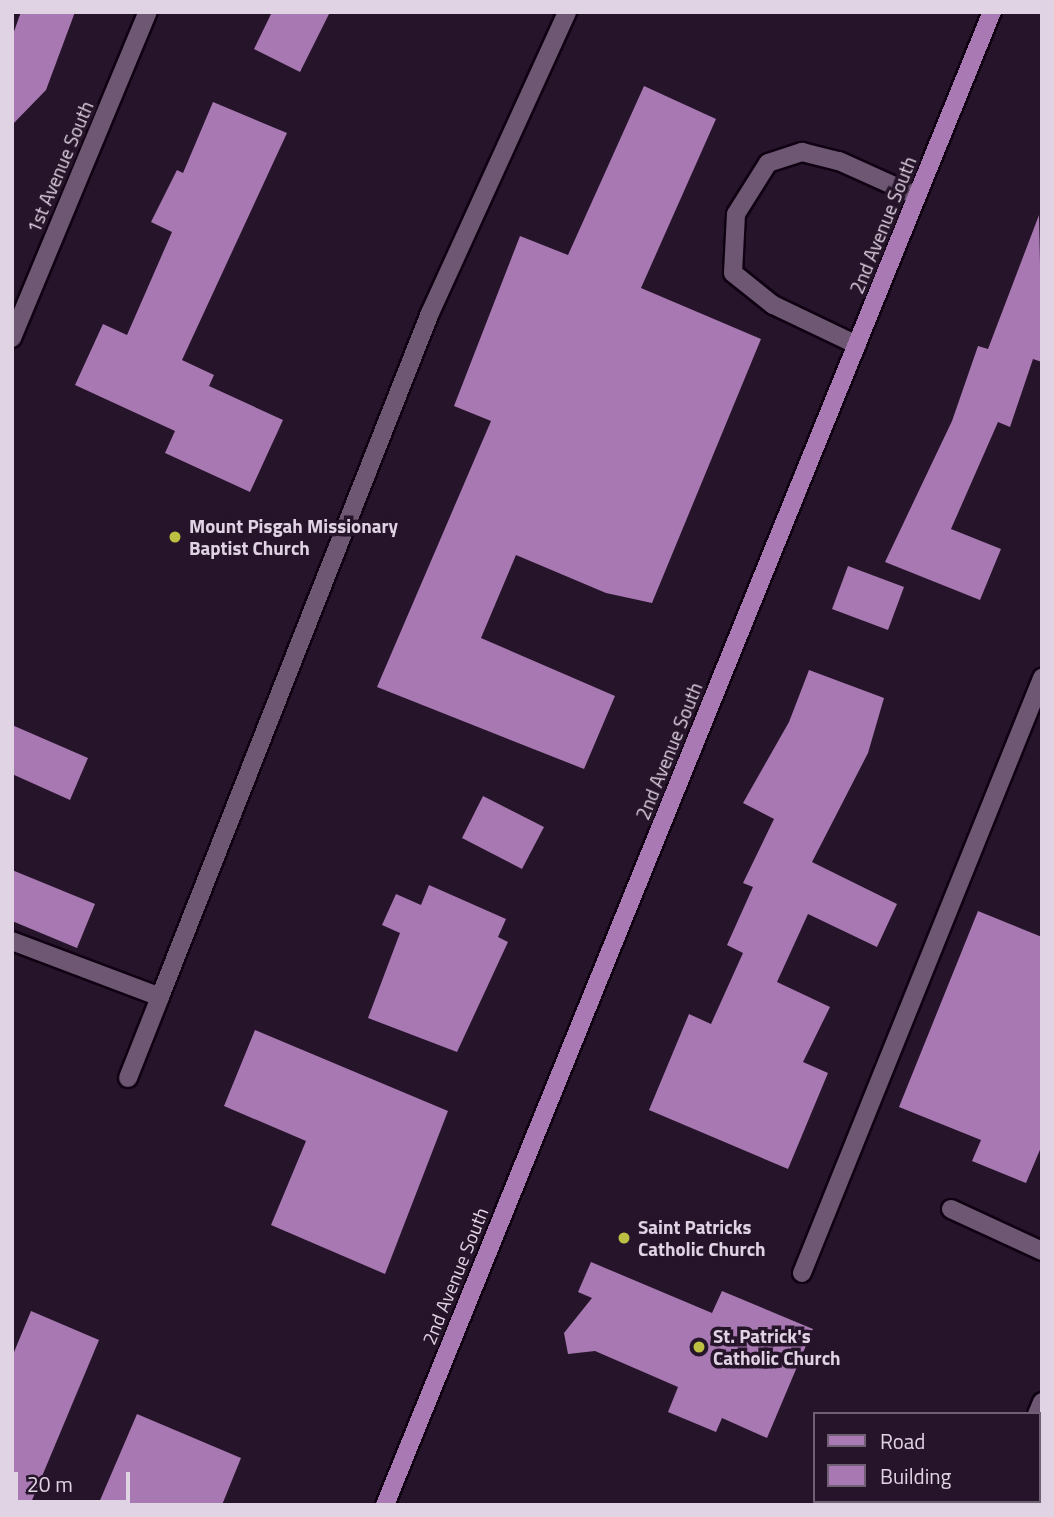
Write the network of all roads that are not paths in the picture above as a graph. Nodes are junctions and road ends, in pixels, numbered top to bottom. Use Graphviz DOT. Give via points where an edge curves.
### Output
graph roads {
  1 [pos="148,12"];
  2 [pos="567,12"];
  3 [pos="992,12"];
  4 [pos="917,196"];
  5 [pos="12,338"];
  6 [pos="857,345"];
  7 [pos="1042,678"];
  8 [pos="12,941"];
  9 [pos="160,997"];
  10 [pos="128,1077"];
  11 [pos="951,1209"];
  12 [pos="1042,1251"];
  13 [pos="802,1273"];
  14 [pos="386,1505"];
  1 -- 5 [label="street, 1st Avenue South"];
  2 -- 9 [label="street" via="430,313"];
  3 -- 4 [label="main road, 2nd Avenue South"];
  4 -- 6 [label="main road, 2nd Avenue South"];
  4 -- 6 [label="street" via="839,161 802,152 768,163 736,214 733,272 773,305"];
  6 -- 14 [label="main road, 2nd Avenue South"];
  7 -- 13 [label="street"];
  8 -- 9 [label="street"];
  9 -- 10 [label="street"];
  11 -- 12 [label="street"];
}
